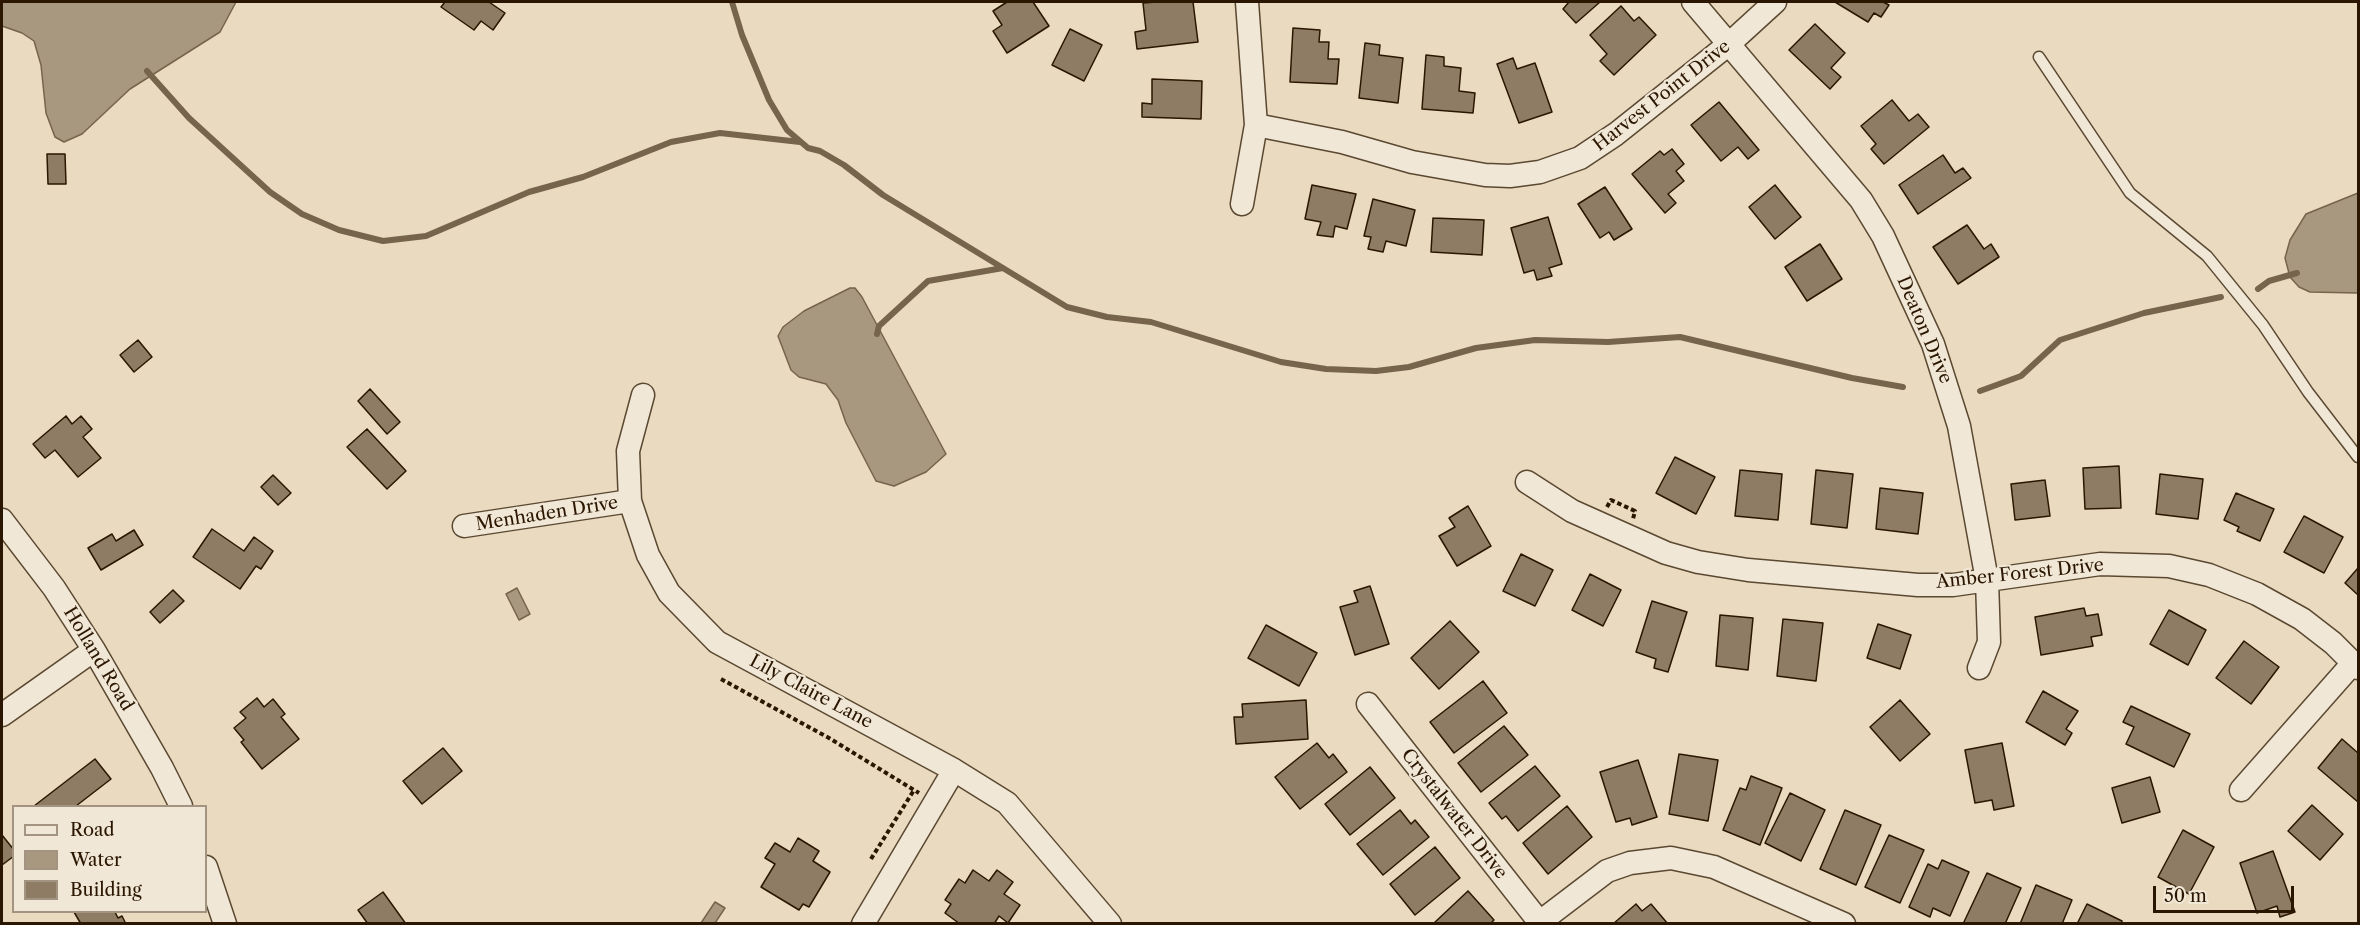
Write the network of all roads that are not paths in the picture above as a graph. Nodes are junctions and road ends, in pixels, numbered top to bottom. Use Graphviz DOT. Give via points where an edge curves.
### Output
graph roads {
  1 [pos="1247,2"];
  2 [pos="1693,2"];
  3 [pos="1775,2"];
  4 [pos="1729,44"];
  5 [pos="2039,57"];
  6 [pos="1256,125"];
  7 [pos="1242,204"];
  8 [pos="643,395"];
  9 [pos="2358,458"];
  10 [pos="1527,482"];
  11 [pos="630,501"];
  12 [pos="2,520"];
  13 [pos="464,526"];
  14 [pos="1987,580"];
  15 [pos="94,650"];
  16 [pos="2356,666"];
  17 [pos="1979,668"];
  18 [pos="1368,704"];
  19 [pos="2,715"];
  20 [pos="954,770"];
  21 [pos="2241,790"];
  22 [pos="180,805"];
  23 [pos="207,870"];
  24 [pos="1540,923"];
  25 [pos="225,924"];
  26 [pos="863,924"];
  27 [pos="1110,924"];
  28 [pos="1845,924"];
  1 -- 6 [label="street"];
  2 -- 4 [label="street, Deaton Drive"];
  3 -- 4 [label="street, Harvest Point Drive"];
  4 -- 6 [label="street, Harvest Point Drive" via="1616,134 1580,158 1540,172 1485,175"];
  4 -- 14 [label="street, Deaton Drive" via="1861,200 1897,266 1933,344 1953,401"];
  5 -- 9 [label="lane" via="2130,193 2207,256 2263,325"];
  6 -- 7 [label="street"];
  8 -- 11 [label="street, Lily Claire Lane" via="628,451"];
  10 -- 14 [label="street, Amber Forest Drive" via="1572,511 1666,553 1698,562 1918,585"];
  11 -- 13 [label="street, Menhaden Drive"];
  11 -- 20 [label="street, Lily Claire Lane" via="648,555 669,593 717,642"];
  12 -- 15 [label="street, Holland Road" via="54,588"];
  14 -- 16 [label="street, Amber Forest Drive" via="2100,564 2169,566 2210,575 2295,615"];
  14 -- 17 [label="street, Deaton Drive" via="1989,642"];
  15 -- 19 [label="street"];
  15 -- 22 [label="street, Holland Road"];
  16 -- 21 [label="street"];
  18 -- 24 [label="street, Crystalwater Drive"];
  20 -- 26 [label="street"];
  20 -- 27 [label="street, Lily Claire Lane" via="1007,803"];
  23 -- 25 [label="street"];
  24 -- 28 [label="street" via="1607,872 1630,863 1671,858 1714,867"];
}
